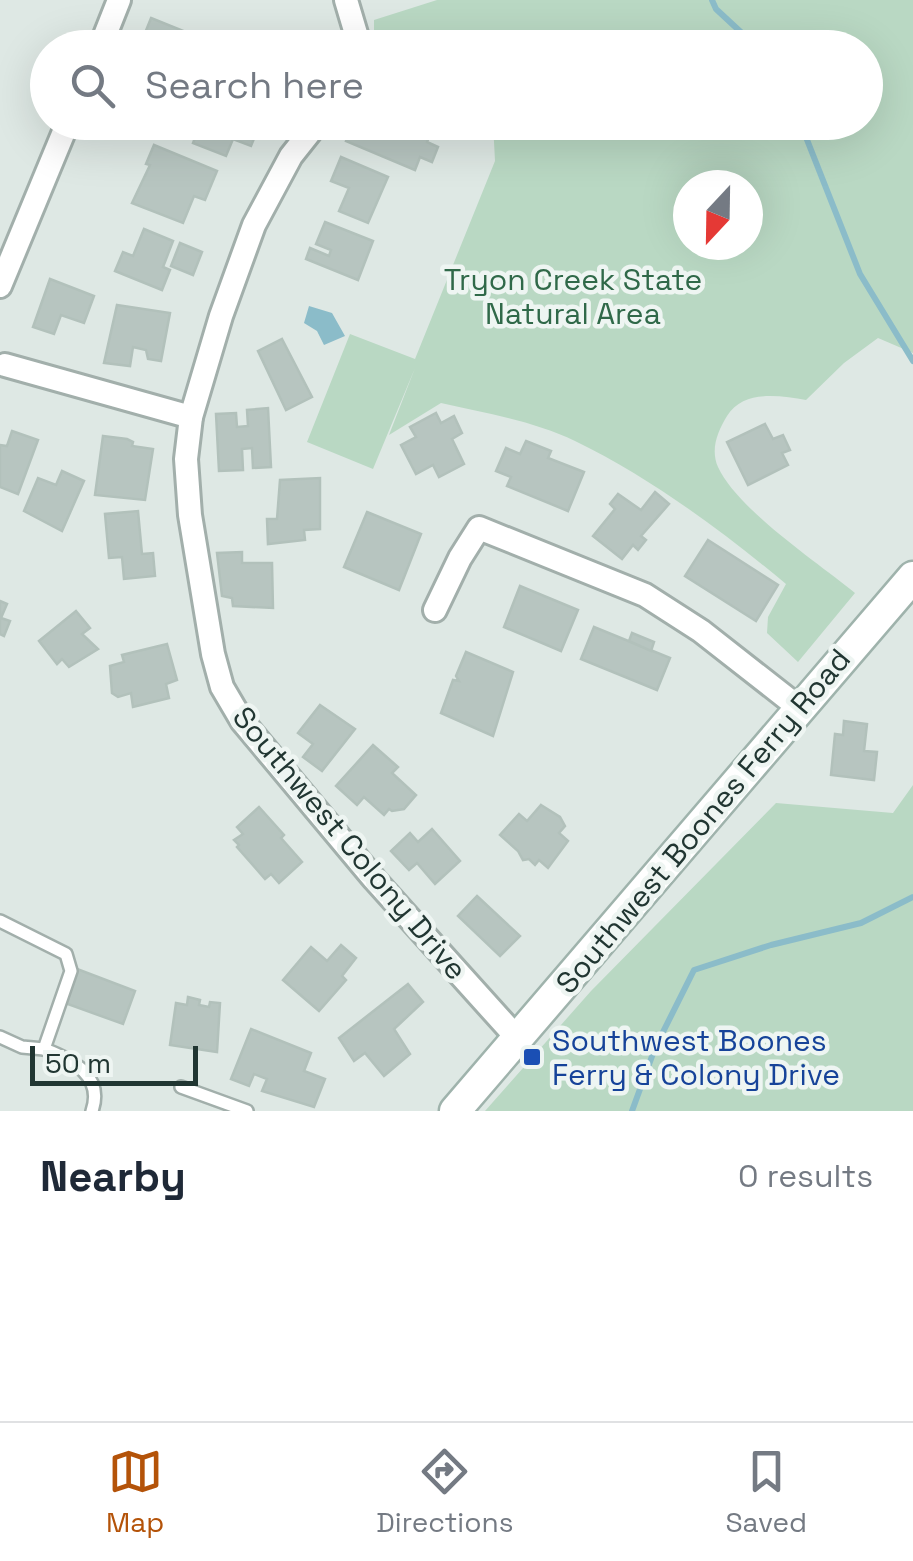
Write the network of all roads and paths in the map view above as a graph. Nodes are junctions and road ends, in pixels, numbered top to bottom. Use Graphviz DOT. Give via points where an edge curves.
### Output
graph roads {
  1 [pos="119,0"];
  2 [pos="346,0"];
  3 [pos="107,30"];
  4 [pos="355,30"];
  5 [pos="61,140"];
  6 [pos="304,140"];
  7 [pos="0,286"];
  8 [pos="3,364"];
  9 [pos="191,417"];
  10 [pos="913,577"];
  11 [pos="435,610"];
  12 [pos="798,708"];
  13 [pos="0,921"];
  14 [pos="0,1038"];
  15 [pos="518,1039"];
  16 [pos="44,1049"];
  17 [pos="181,1087"];
  18 [pos="92,1111"];
  19 [pos="248,1111"];
  20 [pos="455,1111"];
  1 -- 3 [label="street"];
  2 -- 4 [label="street"];
  5 -- 7 [label="street"];
  6 -- 9 [label="street, Southwest Colony Drive" via="254,225"];
  8 -- 9 [label="street"];
  9 -- 15 [label="street, Southwest Colony Drive" via="190,515 222,687 242,721 374,879"];
  10 -- 12 [label="main road, Southwest Boones Ferry Road"];
  11 -- 12 [label="street" via="479,528 672,611"];
  12 -- 15 [label="main road, Southwest Boones Ferry Road"];
  13 -- 16 [label="lane" via="66,954 71,971"];
  14 -- 16 [label="lane"];
  15 -- 20 [label="main road, Southwest Boones Ferry Road"];
  16 -- 18 [label="lane" via="68,1058 92,1080"];
  17 -- 19 [label="lane"];
}
